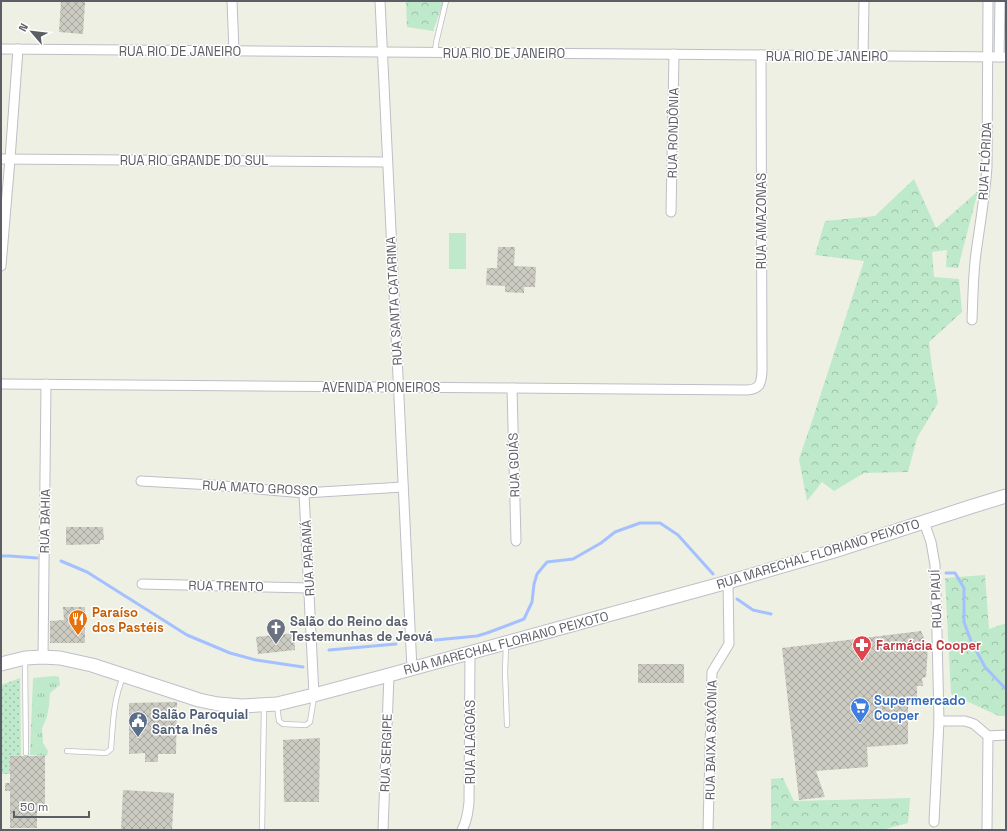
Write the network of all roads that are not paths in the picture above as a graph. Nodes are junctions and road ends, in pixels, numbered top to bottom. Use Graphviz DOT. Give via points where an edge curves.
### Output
graph roads {
  1 [pos="232,1"];
  2 [pos="380,1"];
  3 [pos="446,1"];
  4 [pos="864,1"];
  5 [pos="988,1"];
  6 [pos="1000,1"];
  7 [pos="1,49"];
  8 [pos="18,49"];
  9 [pos="234,51"];
  10 [pos="382,52"];
  11 [pos="435,52"];
  12 [pos="674,54"];
  13 [pos="761,55"];
  14 [pos="863,56"];
  15 [pos="988,57"];
  16 [pos="1003,57"];
  17 [pos="6,159"];
  18 [pos="387,162"];
  19 [pos="671,212"];
  20 [pos="1,266"];
  21 [pos="972,320"];
  22 [pos="1,384"];
  23 [pos="46,384"];
  24 [pos="759,386"];
  25 [pos="398,387"];
  26 [pos="512,388"];
  27 [pos="141,481"];
  28 [pos="403,487"];
  29 [pos="304,493"];
  30 [pos="1006,496"];
  31 [pos="924,522"];
  32 [pos="516,541"];
  33 [pos="728,582"];
  34 [pos="142,584"];
  35 [pos="309,588"];
  36 [pos="506,643"];
  37 [pos="470,653"];
  38 [pos="43,657"];
  39 [pos="26,658"];
  40 [pos="1,664"];
  41 [pos="412,669"];
  42 [pos="124,675"];
  43 [pos="390,675"];
  44 [pos="314,695"];
  45 [pos="270,704"];
  46 [pos="939,721"];
  47 [pos="507,725"];
  48 [pos="1006,735"];
  49 [pos="988,736"];
  50 [pos="68,751"];
  51 [pos="26,753"];
  52 [pos="934,822"];
  53 [pos="262,830"];
  54 [pos="383,830"];
  55 [pos="462,830"];
  56 [pos="708,830"];
  57 [pos="987,830"];
  1 -- 9 [label="street"];
  2 -- 10 [label="street, RUA SANTA CATARINA"];
  3 -- 11 [label="lane"];
  4 -- 14 [label="street"];
  5 -- 15 [label="street, RUA FLÓRIDA"];
  6 -- 16 [label="street"];
  7 -- 8 [label="street, RUA RIO DE JANEIRO"];
  8 -- 9 [label="street, RUA RIO DE JANEIRO"];
  8 -- 17 [label="street"];
  9 -- 10 [label="street, RUA RIO DE JANEIRO"];
  10 -- 11 [label="street, RUA RIO DE JANEIRO"];
  10 -- 18 [label="street, RUA SANTA CATARINA"];
  11 -- 12 [label="street, RUA RIO DE JANEIRO"];
  12 -- 13 [label="street, RUA RIO DE JANEIRO"];
  12 -- 19 [label="street, RUA RONDÔNIA"];
  13 -- 14 [label="street, RUA RIO DE JANEIRO"];
  13 -- 24 [label="street, RUA AMAZONAS" via="762,372"];
  14 -- 15 [label="street, RUA RIO DE JANEIRO"];
  15 -- 16 [label="street, RUA RIO DE JANEIRO"];
  15 -- 21 [label="street, RUA FLÓRIDA" via="986,180 976,254"];
  17 -- 18 [label="street, RUA RIO GRANDE DO SUL"];
  17 -- 20 [label="street"];
  18 -- 25 [label="street, RUA SANTA CATARINA"];
  22 -- 23 [label="street, AVENIDA PIONEIROS"];
  23 -- 25 [label="street, AVENIDA PIONEIROS"];
  23 -- 38 [label="street, RUA BAHIA"];
  24 -- 26 [label="street, AVENIDA PIONEIROS" via="754,390"];
  25 -- 26 [label="street, AVENIDA PIONEIROS"];
  25 -- 28 [label="street, RUA SANTA CATARINA"];
  26 -- 32 [label="street, RUA GOIÁS"];
  27 -- 29 [label="street, RUA MATO GROSSO"];
  28 -- 29 [label="street, RUA MATO GROSSO"];
  28 -- 41 [label="street, RUA SANTA CATARINA"];
  29 -- 35 [label="street, RUA PARANÁ"];
  30 -- 31 [label="main road, RUA MARECHAL FLORIANO PEIXOTO"];
  31 -- 33 [label="main road, RUA MARECHAL FLORIANO PEIXOTO"];
  31 -- 46 [label="street, RUA PIAUÍ" via="935,565"];
  33 -- 36 [label="main road, RUA MARECHAL FLORIANO PEIXOTO"];
  33 -- 56 [label="street, RUA BAIXA SAXÔNIA" via="729,644 712,672"];
  34 -- 35 [label="street, RUA TRENTO"];
  35 -- 44 [label="street, RUA PARANÁ"];
  36 -- 37 [label="main road, RUA MARECHAL FLORIANO PEIXOTO"];
  36 -- 47 [label="lane"];
  37 -- 41 [label="main road, RUA MARECHAL FLORIANO PEIXOTO"];
  37 -- 55 [label="street, RUA ALAGOAS" via="469,802 466,823"];
  38 -- 39 [label="main road, RUA MARECHAL FLORIANO PEIXOTO"];
  38 -- 42 [label="main road, RUA MARECHAL FLORIANO PEIXOTO" via="82,662"];
  39 -- 40 [label="main road, RUA MARECHAL FLORIANO PEIXOTO"];
  39 -- 51 [label="lane"];
  41 -- 43 [label="main road, RUA MARECHAL FLORIANO PEIXOTO"];
  42 -- 45 [label="main road, RUA MARECHAL FLORIANO PEIXOTO" via="218,704"];
  42 -- 50 [label="lane" via="114,710 111,749 106,753"];
  43 -- 44 [label="main road, RUA MARECHAL FLORIANO PEIXOTO"];
  43 -- 54 [label="street, RUA SERGIPE"];
  44 -- 45 [label="main road, RUA MARECHAL FLORIANO PEIXOTO"];
  44 -- 45 [label="lane" via="310,722 306,725 280,723"];
  45 -- 53 [label="lane"];
  46 -- 49 [label="street" via="965,720"];
  46 -- 52 [label="street, RUA PIAUÍ"];
  48 -- 49 [label="street"];
  49 -- 57 [label="street"];
}
